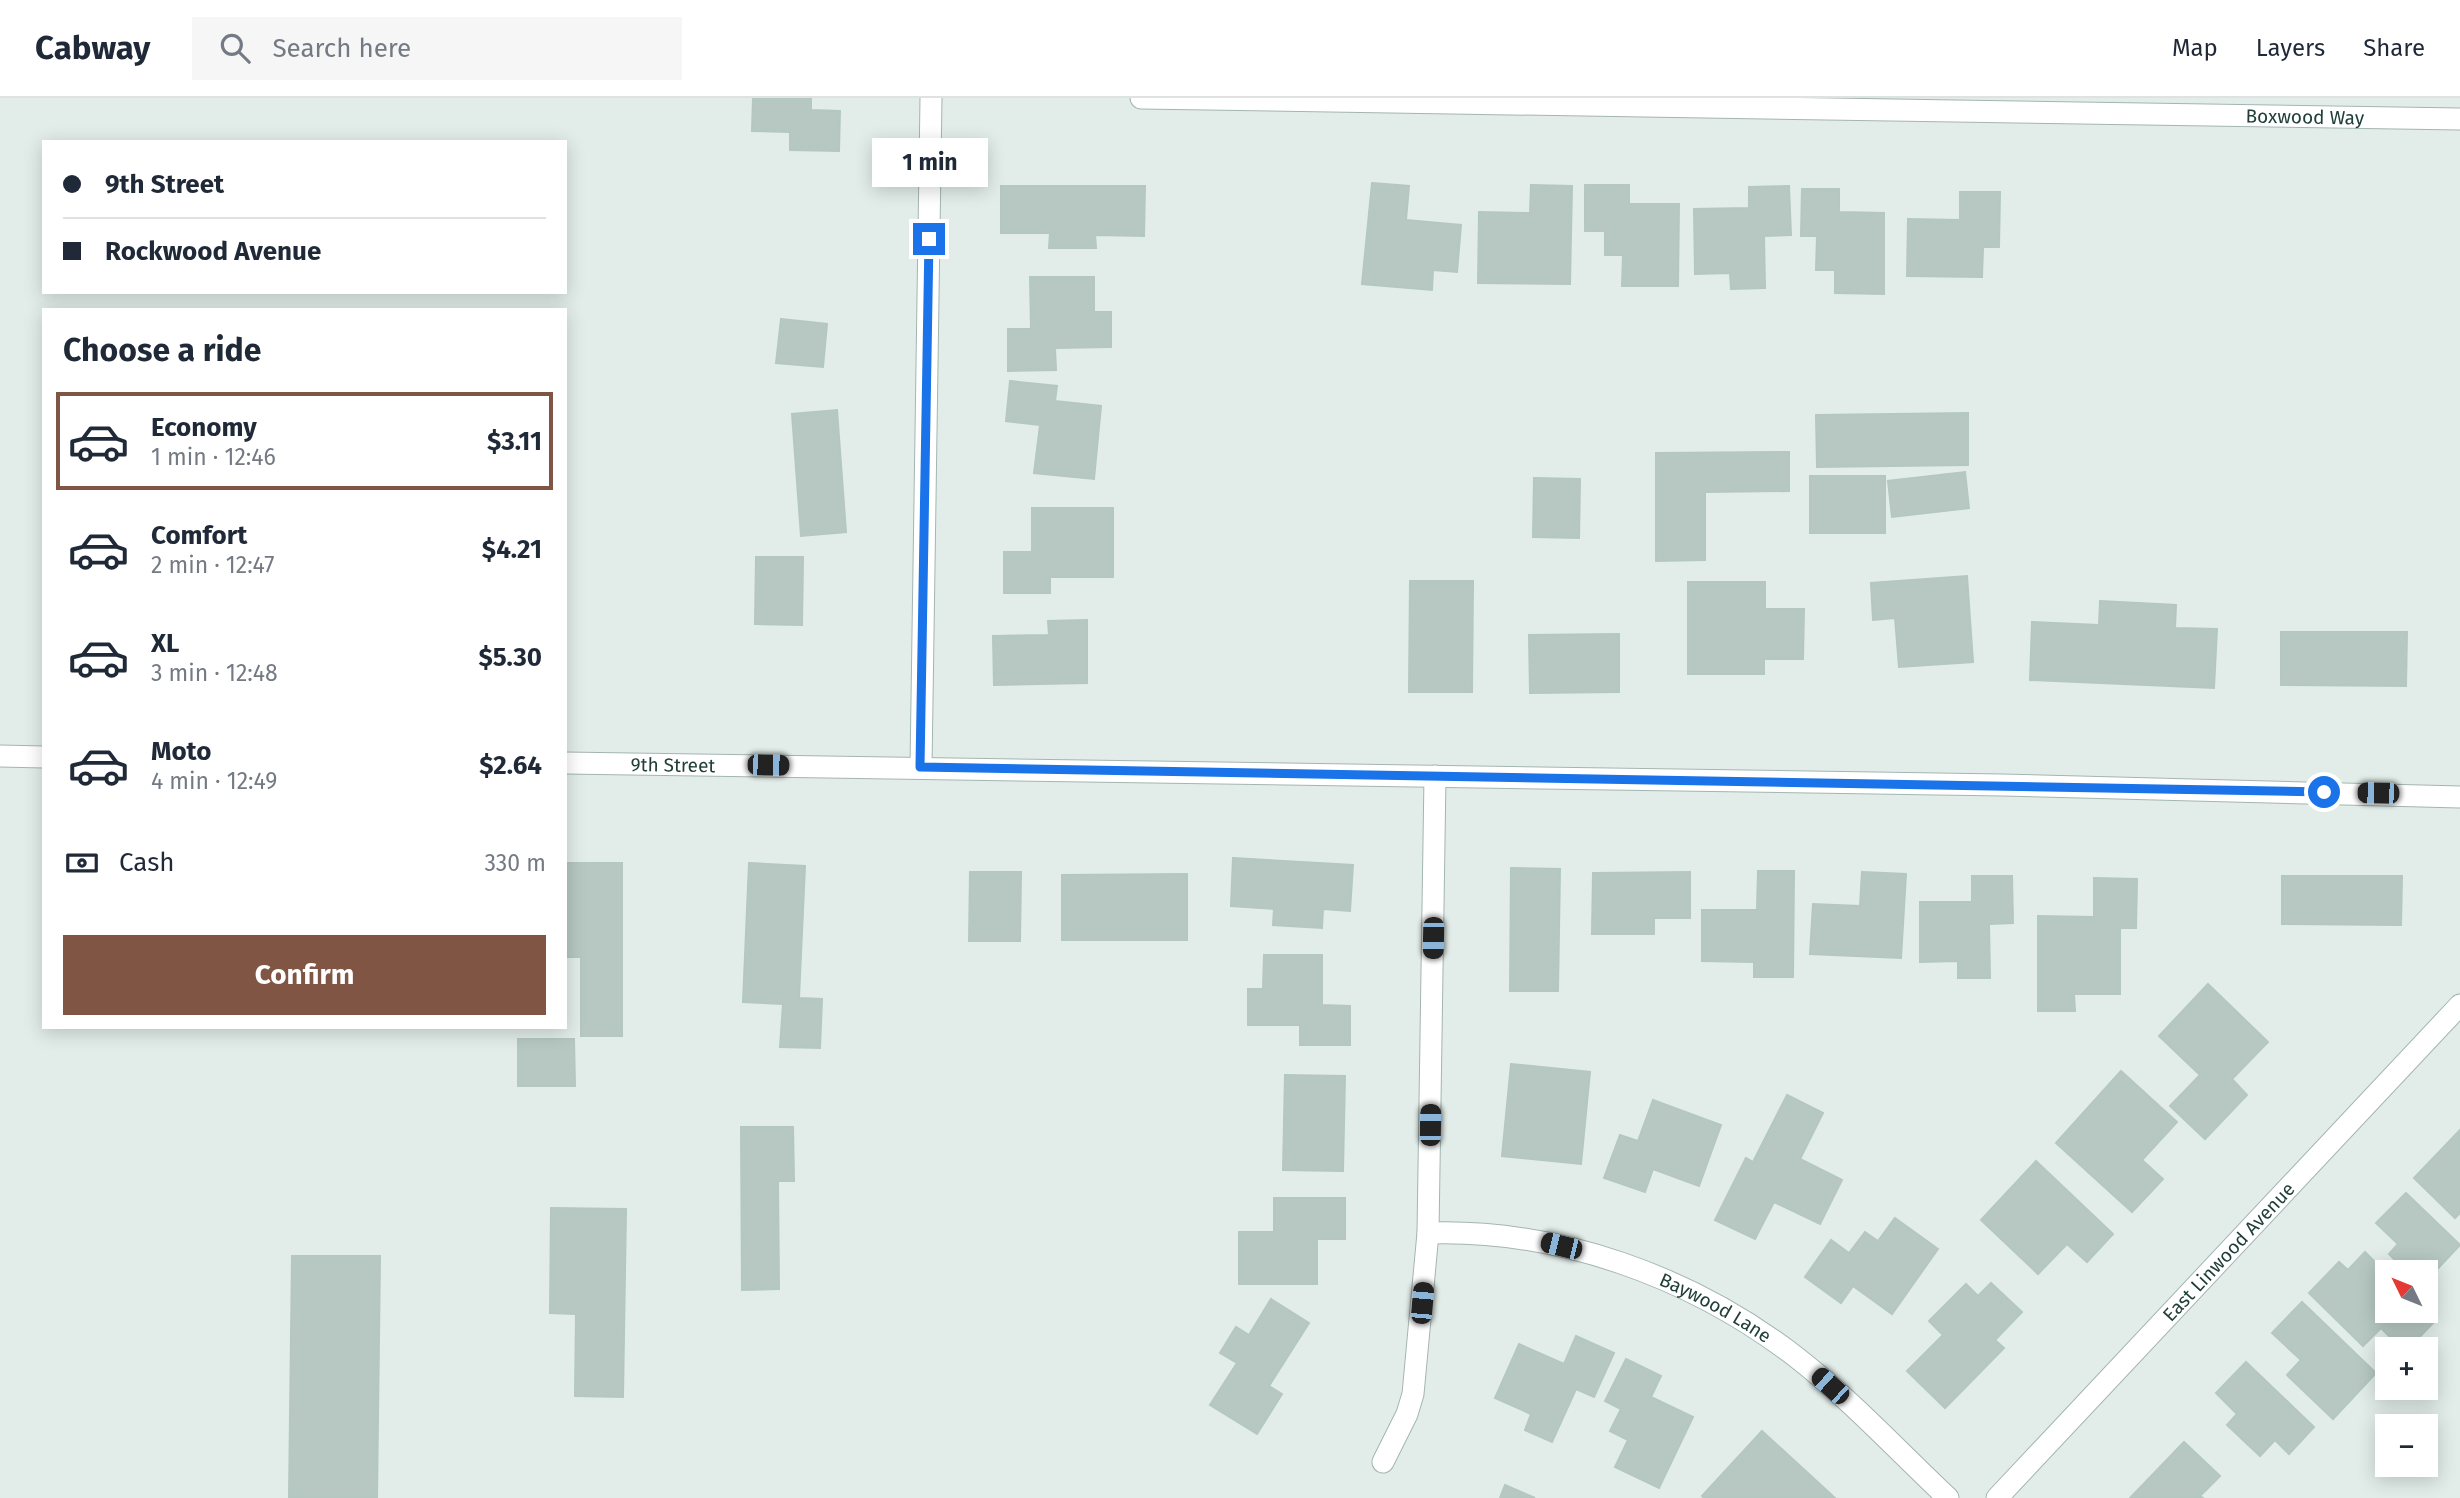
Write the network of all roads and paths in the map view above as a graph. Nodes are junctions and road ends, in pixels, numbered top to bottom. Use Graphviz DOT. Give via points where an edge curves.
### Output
graph roads {
  1 [pos="931,98"];
  2 [pos="1141,98"];
  3 [pos="1409,100"];
  4 [pos="2460,119"];
  5 [pos="0,756"];
  6 [pos="42,757"];
  7 [pos="567,763"];
  8 [pos="920,767"];
  9 [pos="1435,776"];
  10 [pos="2460,797"];
  11 [pos="2460,1005"];
  12 [pos="1429,1233"];
  13 [pos="1383,1462"];
  14 [pos="1948,1498"];
  15 [pos="1997,1498"];
  1 -- 8 [label="street"];
  2 -- 3 [label="street, Boxwood Way"];
  3 -- 4 [label="street, Boxwood Way"];
  5 -- 6 [label="street"];
  7 -- 8 [label="street, 9th Street"];
  8 -- 9 [label="street, 9th Street"];
  9 -- 10 [label="street, 9th Street"];
  9 -- 12 [label="street"];
  11 -- 15 [label="street, East Linwood Avenue"];
  12 -- 13 [label="street" via="1413,1394"];
  12 -- 14 [label="street, Baywood Lane" via="1490,1234 1576,1250 1720,1306 1812,1370"];
}
